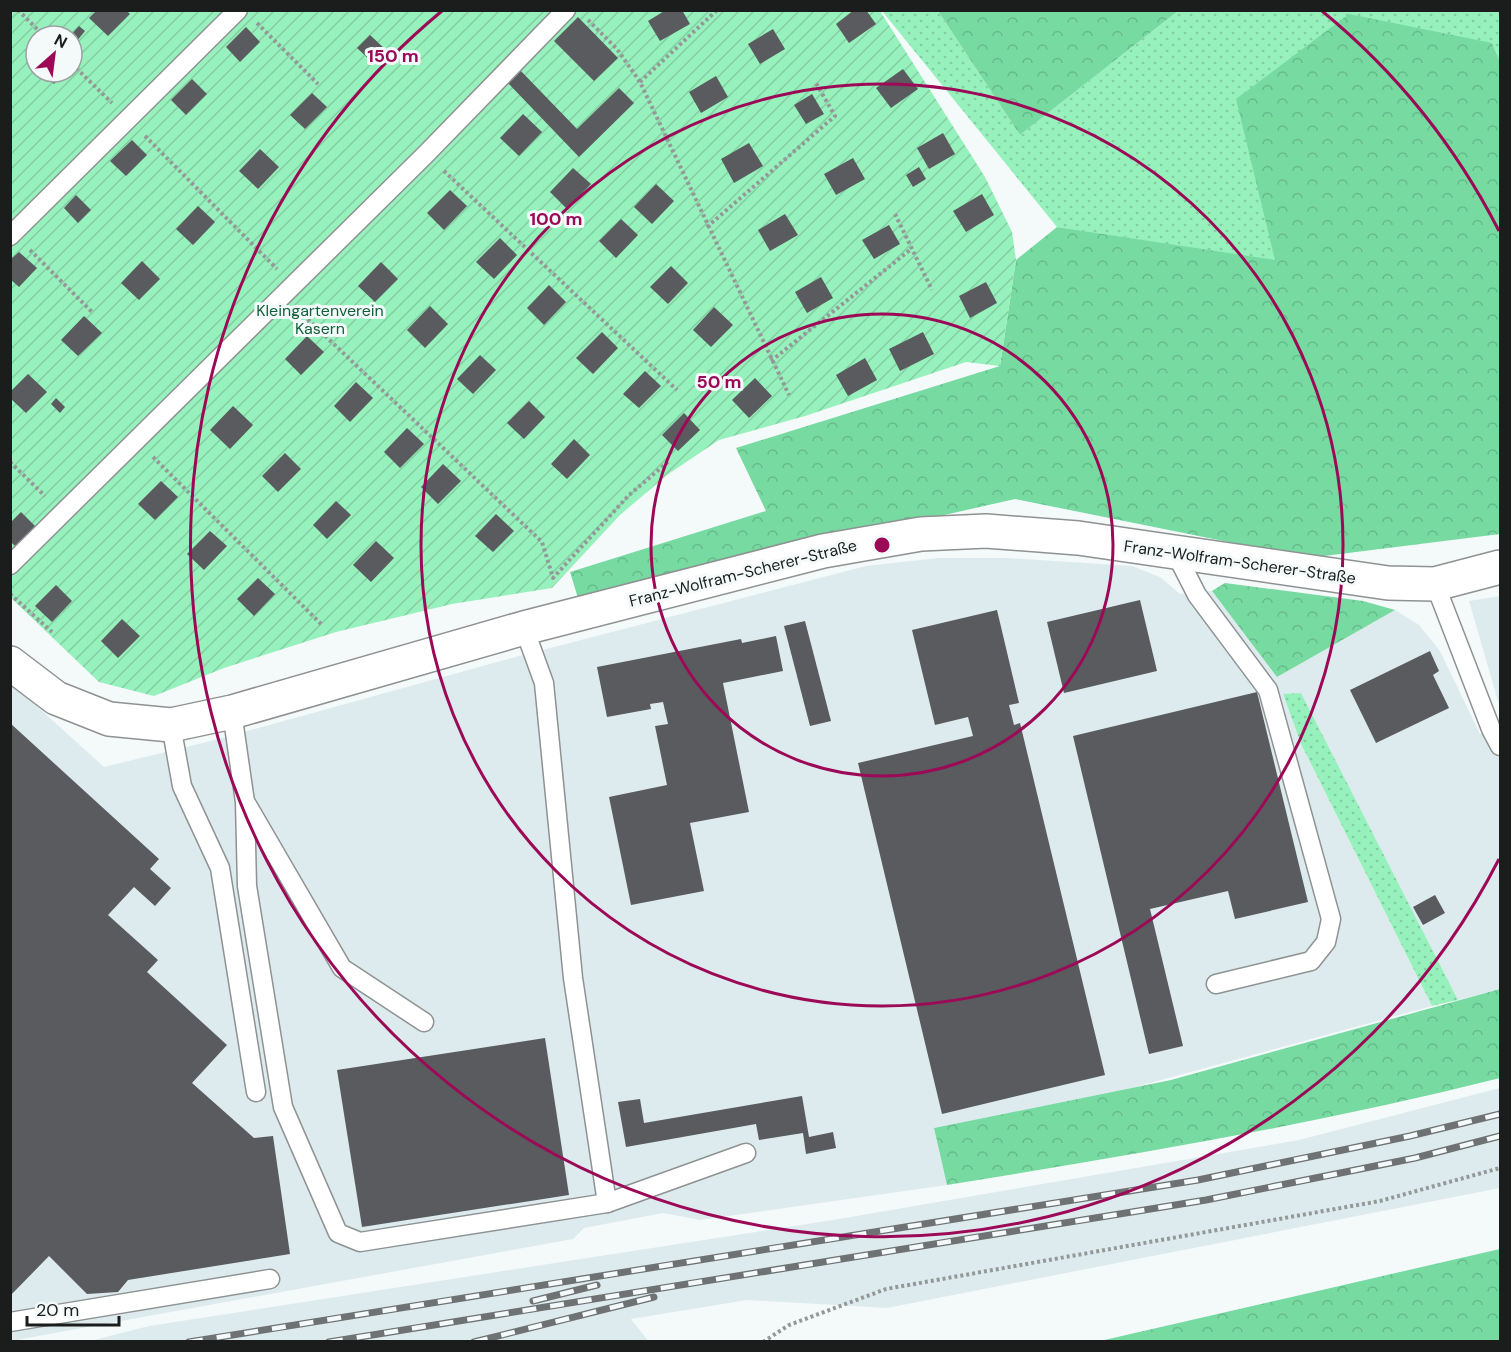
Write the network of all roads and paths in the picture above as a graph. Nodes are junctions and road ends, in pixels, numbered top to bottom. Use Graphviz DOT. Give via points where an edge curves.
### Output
graph roads {
  1 [pos="18,10"];
  2 [pos="566,10"];
  3 [pos="717,10"];
  4 [pos="245,15"];
  5 [pos="586,18"];
  6 [pos="32,24"];
  7 [pos="84,76"];
  8 [pos="640,82"];
  9 [pos="816,82"];
  10 [pos="318,84"];
  11 [pos="129,119"];
  12 [pos="426,154"];
  13 [pos="895,214"];
  14 [pos="707,227"];
  15 [pos="12,235"];
  16 [pos="910,250"];
  17 [pos="287,289"];
  18 [pos="932,290"];
  19 [pos="93,312"];
  20 [pos="771,361"];
  21 [pos="677,390"];
  22 [pos="789,395"];
  23 [pos="135,439"];
  24 [pos="10,462"];
  25 [pos="668,462"];
  26 [pos="62,513"];
  27 [pos="1176,554"];
  28 [pos="10,565"];
  29 [pos="1500,567"];
  30 [pos="1435,584"];
  31 [pos="10,594"];
  32 [pos="321,624"];
  33 [pos="525,628"];
  34 [pos="52,632"];
  35 [pos="10,663"];
  36 [pos="231,712"];
  37 [pos="171,725"];
  38 [pos="1500,746"];
  39 [pos="245,802"];
  40 [pos="1216,984"];
  41 [pos="424,1022"];
  42 [pos="256,1092"];
  43 [pos="746,1153"];
  44 [pos="1500,1168"];
  45 [pos="608,1203"];
  46 [pos="270,1279"];
  47 [pos="10,1322"];
  48 [pos="763,1341"];
  1 -- 6 [label="path"];
  2 -- 12 [label="lane"];
  3 -- 8 [label="path"];
  4 -- 10 [label="path"];
  4 -- 11 [label="lane"];
  5 -- 8 [label="path" via="617,49"];
  7 -- 11 [label="path"];
  8 -- 14 [label="path"];
  9 -- 14 [label="path" via="835,116"];
  11 -- 15 [label="lane"];
  11 -- 17 [label="path"];
  12 -- 17 [label="lane"];
  12 -- 21 [label="path"];
  13 -- 16 [label="path"];
  14 -- 20 [label="path"];
  15 -- 19 [label="path"];
  16 -- 18 [label="path"];
  16 -- 20 [label="path"];
  17 -- 23 [label="lane"];
  17 -- 25 [label="path" via="542,542 553,578 629,495"];
  20 -- 22 [label="path"];
  23 -- 26 [label="lane"];
  23 -- 32 [label="path"];
  24 -- 26 [label="path"];
  26 -- 28 [label="lane"];
  27 -- 30 [label="street, Franz-Wolfram-Scherer-Straße" via="1388,583"];
  27 -- 33 [label="street, Franz-Wolfram-Scherer-Straße" via="1078,538 986,531 921,534 823,551"];
  27 -- 40 [label="lane" via="1197,596 1268,690 1331,919 1326,942 1311,961"];
  29 -- 30 [label="street, Franz-Wolfram-Scherer-Straße"];
  30 -- 38 [label="lane"];
  31 -- 34 [label="path"];
  33 -- 36 [label="street, Franz-Wolfram-Scherer-Straße"];
  33 -- 45 [label="lane" via="544,683 573,978"];
  35 -- 37 [label="street, Franz-Wolfram-Scherer-Straße" via="56,698 109,719"];
  36 -- 37 [label="street, Franz-Wolfram-Scherer-Straße"];
  36 -- 39 [label="lane"];
  37 -- 42 [label="lane" via="182,786 220,868"];
  39 -- 41 [label="lane" via="342,968"];
  39 -- 45 [label="lane" via="247,886 283,1107 338,1233 360,1242"];
  43 -- 45 [label="lane"];
  44 -- 48 [label="path" via="1380,1202 886,1289 789,1325"];
  46 -- 47 [label="lane"];
}
